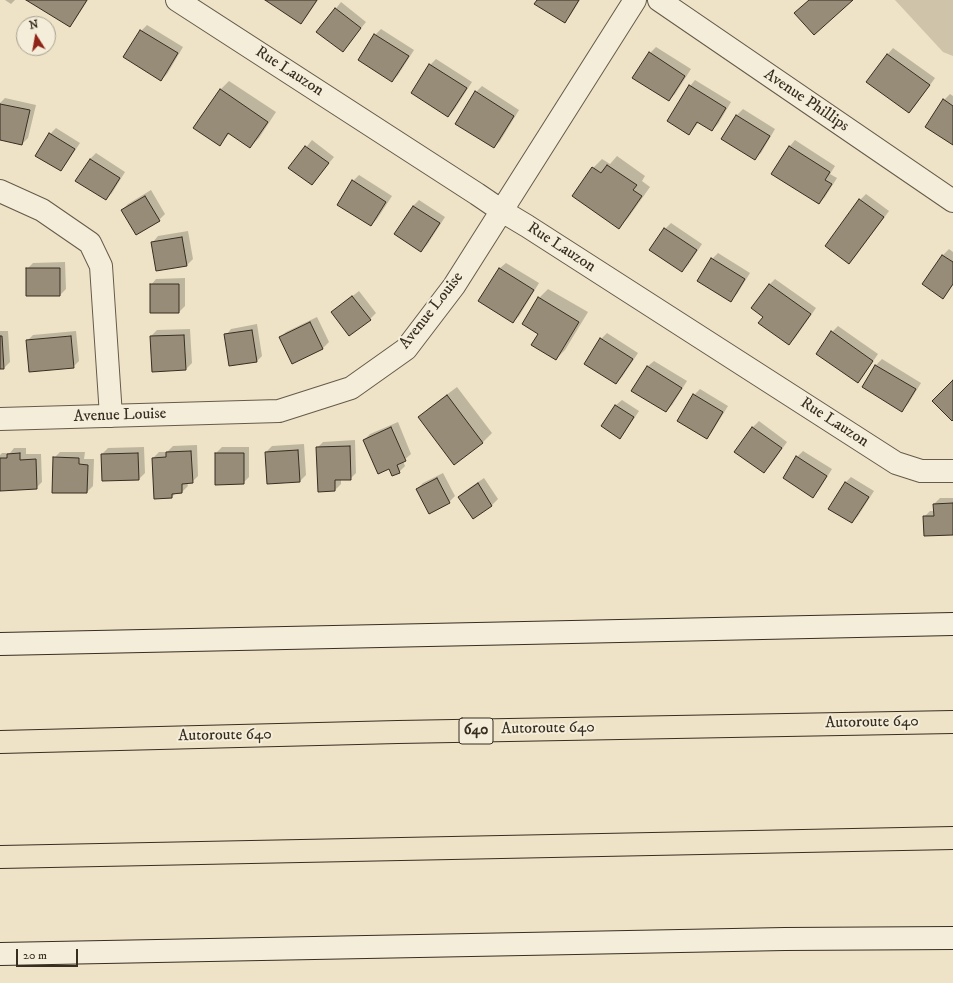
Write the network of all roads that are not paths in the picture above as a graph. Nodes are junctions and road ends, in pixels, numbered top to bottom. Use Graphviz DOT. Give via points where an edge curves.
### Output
graph roads {
  1 [pos="177,0"];
  2 [pos="635,0"];
  3 [pos="659,0"];
  4 [pos="0,191"];
  5 [pos="953,201"];
  6 [pos="502,211"];
  7 [pos="111,416"];
  8 [pos="0,419"];
  9 [pos="953,471"];
  10 [pos="953,624"];
  11 [pos="0,644"];
  12 [pos="953,722"];
  13 [pos="0,742"];
  14 [pos="953,838"];
  15 [pos="0,857"];
  16 [pos="953,938"];
  17 [pos="0,954"];
  1 -- 6 [label="street, Rue Lauzon"];
  2 -- 6 [label="street, Avenue Louise"];
  3 -- 5 [label="street, Avenue Phillips"];
  4 -- 7 [label="street" via="42,210 90,243 96,254 101,266"];
  6 -- 7 [label="street, Avenue Louise" via="454,286 406,349 351,388 279,412"];
  6 -- 9 [label="street, Rue Lauzon" via="896,463 921,471"];
  7 -- 8 [label="street, Avenue Louise"];
  10 -- 11 [label="street"];
  12 -- 13 [label="highway, Autoroute 640 / 640"];
  14 -- 15 [label="highway"];
  16 -- 17 [label="street"];
}
